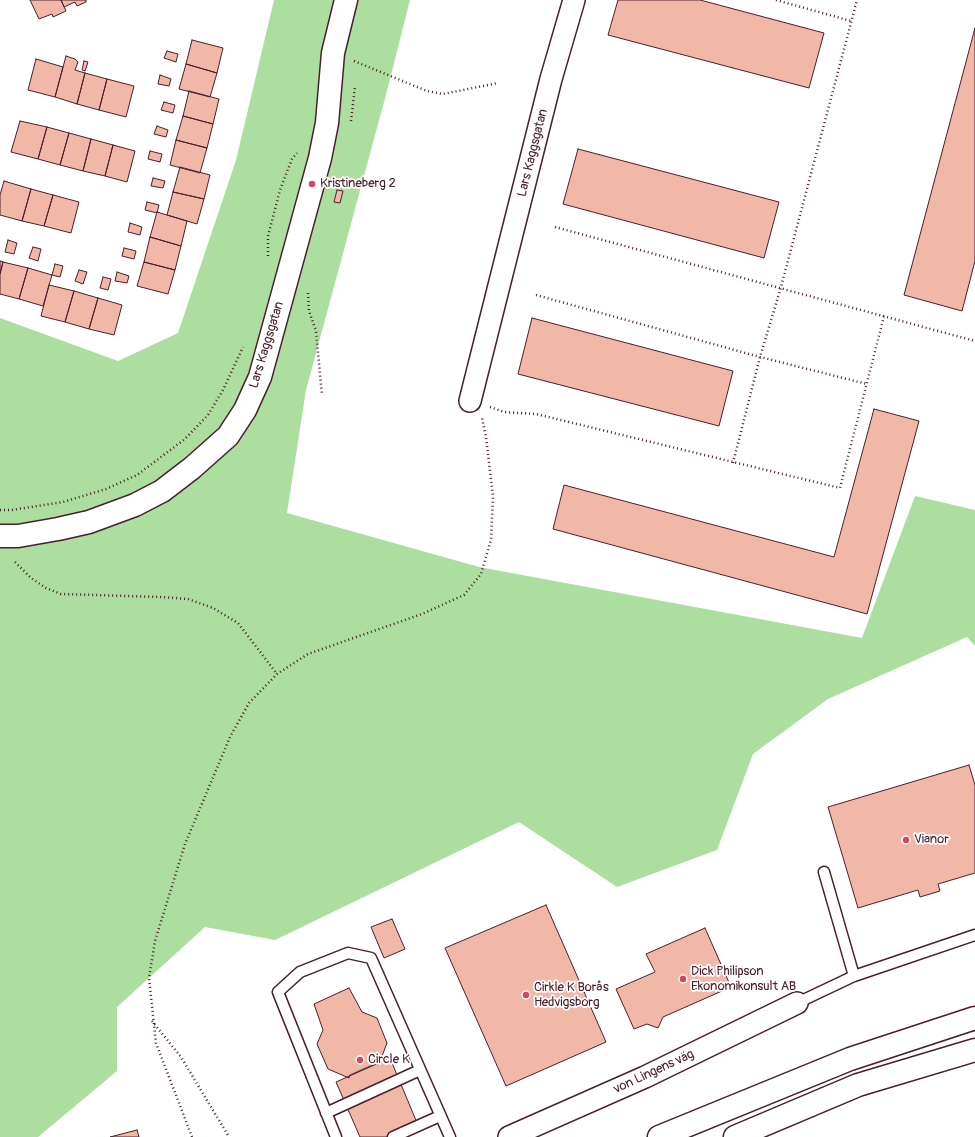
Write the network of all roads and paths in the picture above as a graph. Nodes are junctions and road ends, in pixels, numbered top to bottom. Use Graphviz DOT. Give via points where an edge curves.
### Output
graph roads {
  1 [pos="346,0"];
  2 [pos="574,0"];
  3 [pos="776,0"];
  4 [pos="857,0"];
  5 [pos="851,20"];
  6 [pos="354,61"];
  7 [pos="498,83"];
  8 [pos="320,158"];
  9 [pos="555,228"];
  10 [pos="267,262"];
  11 [pos="781,287"];
  12 [pos="308,291"];
  13 [pos="536,296"];
  14 [pos="884,316"];
  15 [pos="245,340"];
  16 [pos="975,341"];
  17 [pos="760,357"];
  18 [pos="867,384"];
  19 [pos="322,395"];
  20 [pos="470,400"];
  21 [pos="734,463"];
  22 [pos="0,510"];
  23 [pos="0,536"];
  24 [pos="15,562"];
  25 [pos="277,674"];
  26 [pos="824,872"];
  27 [pos="975,935"];
  28 [pos="854,976"];
  29 [pos="797,1003"];
  30 [pos="975,1018"];
  31 [pos="152,1021"];
  32 [pos="975,1050"];
  33 [pos="420,1070"];
  34 [pos="326,1113"];
  35 [pos="440,1116"];
  36 [pos="192,1137"];
  37 [pos="229,1137"];
  38 [pos="336,1137"];
  39 [pos="392,1137"];
  40 [pos="450,1137"];
  41 [pos="509,1137"];
  42 [pos="659,1137"];
  43 [pos="735,1137"];
  1 -- 8 [label="street, Lars Kaggsgatan" via="333,53 327,123"];
  2 -- 20 [label="street, Lars Kaggsgatan" via="549,86"];
  3 -- 5 [label="path"];
  4 -- 5 [label="path"];
  5 -- 11 [label="path"];
  6 -- 7 [label="path" via="427,91 443,94"];
  8 -- 10 [label="path" via="301,152 296,153 292,159 280,190 268,236"];
  8 -- 23 [label="street, Lars Kaggsgatan" via="260,377 245,410 228,436 162,491 136,505 89,522 18,536"];
  9 -- 11 [label="path"];
  11 -- 14 [label="path"];
  11 -- 17 [label="path"];
  12 -- 19 [label="path" via="309,311 316,331"];
  13 -- 17 [label="path"];
  14 -- 16 [label="path"];
  14 -- 18 [label="path"];
  15 -- 22 [label="path" via="223,390 208,415 185,439 137,475 106,489 63,502"];
  17 -- 18 [label="path"];
  17 -- 21 [label="path"];
  18 -- 21 [label="path" via="840,488"];
  20 -- 21 [label="path" via="504,412 536,414"];
  20 -- 25 [label="path" via="483,420 493,496 491,540 481,574 464,595 422,614 308,654"];
  24 -- 25 [label="path" via="30,578 61,594 168,598 188,600 213,608 238,623"];
  25 -- 31 [label="path" via="248,704 230,737 185,844 155,941 149,978"];
  26 -- 28 [label="lane"];
  27 -- 28 [label="lane"];
  28 -- 29 [label="lane"];
  29 -- 41 [label="street, von Lingens väg" via="645,1077"];
  30 -- 42 [label="street" via="850,1059"];
  31 -- 36 [label="path" via="156,1043"];
  31 -- 37 [label="path" via="180,1057"];
  32 -- 43 [label="street" via="858,1085"];
  33 -- 34 [label="lane"];
  33 -- 34 [label="lane" via="371,958 348,954 300,972 278,992"];
  33 -- 35 [label="lane"];
  34 -- 38 [label="lane"];
  35 -- 39 [label="lane"];
  35 -- 40 [label="lane"];
}
